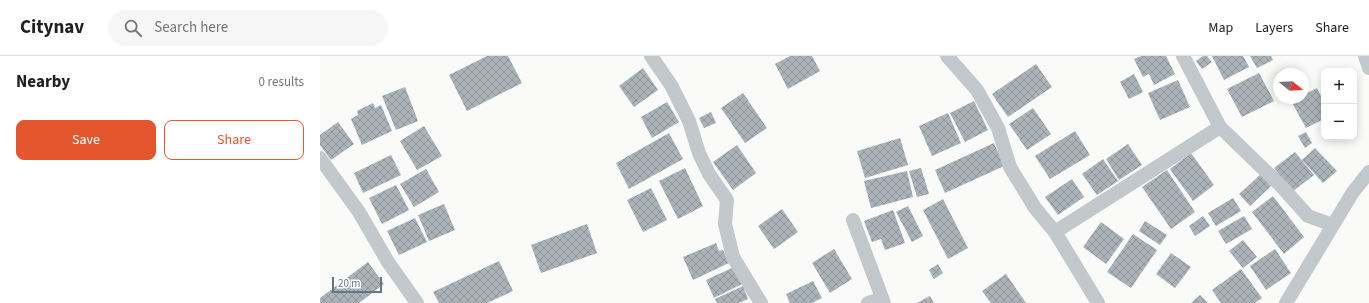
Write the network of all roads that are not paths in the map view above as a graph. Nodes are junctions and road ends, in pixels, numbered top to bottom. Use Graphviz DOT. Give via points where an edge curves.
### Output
graph roads {
  1 [pos="651,56"];
  2 [pos="947,56"];
  3 [pos="1183,56"];
  4 [pos="1365,56"];
  5 [pos="1369,68"];
  6 [pos="1220,127"];
  7 [pos="320,158"];
  8 [pos="1369,172"];
  9 [pos="854,220"];
  10 [pos="1334,224"];
  11 [pos="1055,232"];
  12 [pos="883,301"];
  13 [pos="417,303"];
  14 [pos="761,303"];
  15 [pos="868,303"];
  16 [pos="1098,303"];
  17 [pos="1286,303"];
  1 -- 14 [label="street" via="671,85 690,121 709,174 727,200 725,224 733,257"];
  2 -- 11 [label="street" via="977,90 998,128 1010,167 1035,208"];
  3 -- 6 [label="street"];
  4 -- 5 [label="street"];
  6 -- 10 [label="street" via="1308,216"];
  6 -- 11 [label="street"];
  7 -- 13 [label="street" via="359,212 388,262"];
  8 -- 10 [label="street" via="1353,192"];
  9 -- 12 [label="street"];
  10 -- 17 [label="street"];
  11 -- 16 [label="street"];
  12 -- 15 [label="street"];
}
